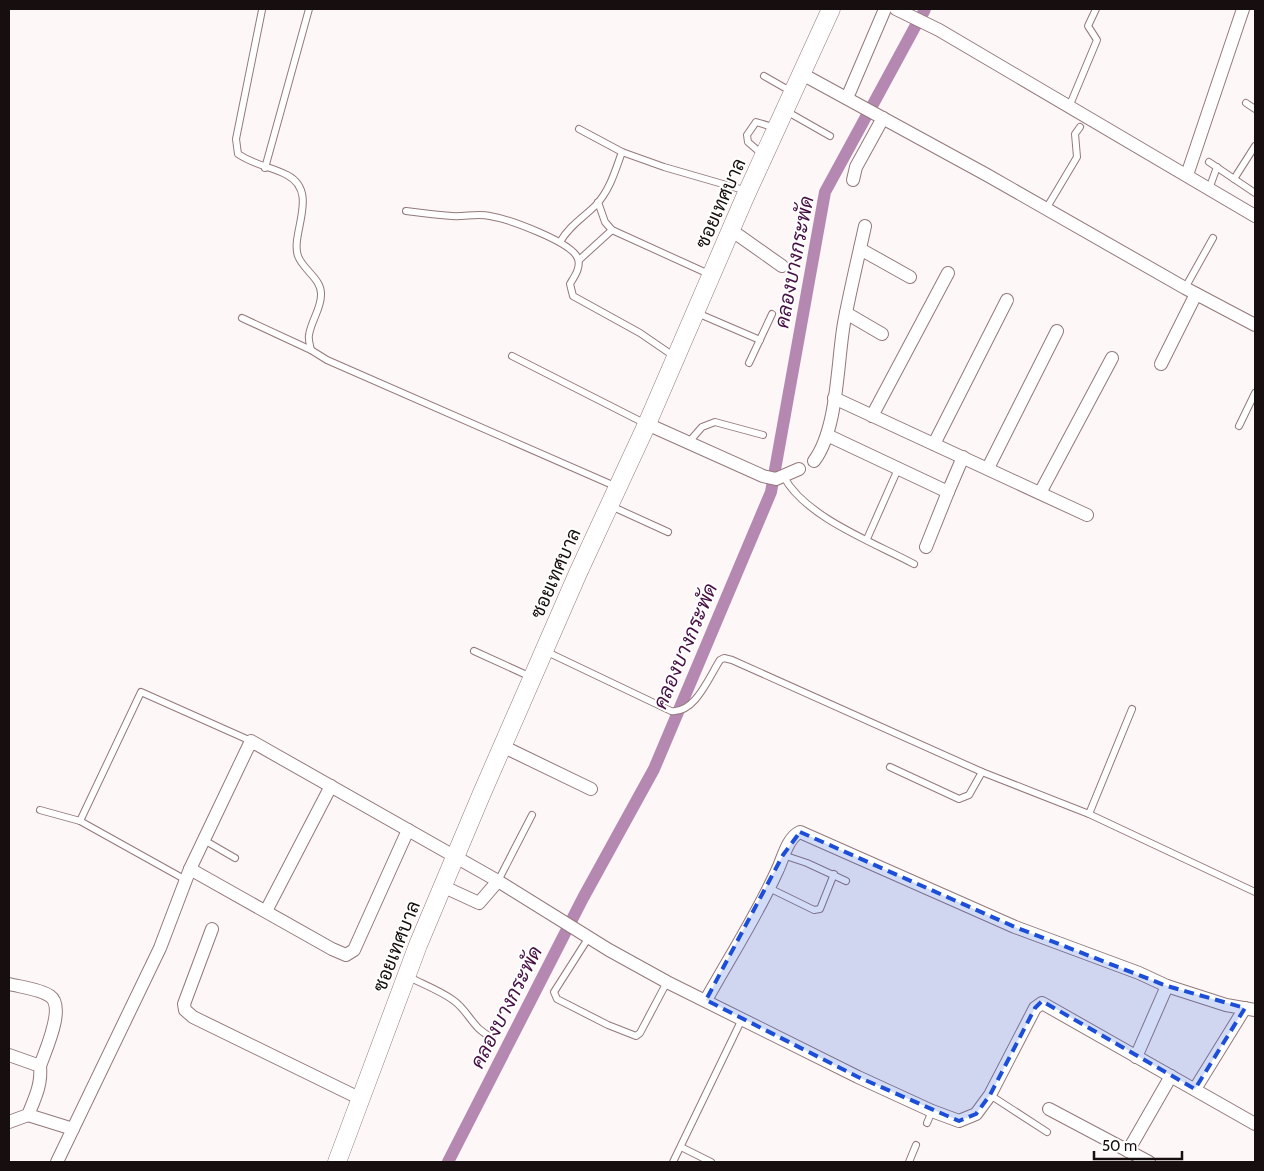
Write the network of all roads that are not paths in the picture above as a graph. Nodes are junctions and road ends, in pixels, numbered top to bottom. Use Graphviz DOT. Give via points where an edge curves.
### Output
graph roads {
  1 [pos="309,9"];
  2 [pos="831,9"];
  3 [pos="885,9"];
  4 [pos="896,9"];
  5 [pos="1096,9"];
  6 [pos="1244,9"];
  7 [pos="262,10"];
  8 [pos="802,74"];
  9 [pos="764,76"];
  10 [pos="793,92"];
  11 [pos="847,98"];
  12 [pos="1246,103"];
  13 [pos="1069,106"];
  14 [pos="1255,109"];
  15 [pos="785,110"];
  16 [pos="884,118"];
  17 [pos="1080,127"];
  18 [pos="777,128"];
  19 [pos="579,129"];
  20 [pos="830,136"];
  21 [pos="1255,146"];
  22 [pos="622,152"];
  23 [pos="764,156"];
  24 [pos="1209,162"];
  25 [pos="1217,167"];
  26 [pos="266,168"];
  27 [pos="1187,175"];
  28 [pos="1234,179"];
  29 [pos="853,180"];
  30 [pos="1209,189"];
  31 [pos="748,191"];
  32 [pos="1255,193"];
  33 [pos="598,202"];
  34 [pos="1046,209"];
  35 [pos="406,211"];
  36 [pos="1255,216"];
  37 [pos="865,226"];
  38 [pos="612,230"];
  39 [pos="731,230"];
  40 [pos="1213,238"];
  41 [pos="560,242"];
  42 [pos="860,249"];
  43 [pos="579,260"];
  44 [pos="782,266"];
  45 [pos="948,273"];
  46 [pos="712,275"];
  47 [pos="910,277"];
  48 [pos="1191,291"];
  49 [pos="1007,300"];
  50 [pos="696,312"];
  51 [pos="846,313"];
  52 [pos="772,314"];
  53 [pos="242,318"];
  54 [pos="1255,325"];
  55 [pos="1057,331"];
  56 [pos="882,334"];
  57 [pos="760,340"];
  58 [pos="311,350"];
  59 [pos="512,356"];
  60 [pos="676,357"];
  61 [pos="1112,358"];
  62 [pos="749,363"];
  63 [pos="1161,364"];
  64 [pos="1255,393"];
  65 [pos="834,398"];
  66 [pos="872,416"];
  67 [pos="647,424"];
  68 [pos="1239,426"];
  69 [pos="762,435"];
  70 [pos="828,435"];
  71 [pos="688,443"];
  72 [pos="934,444"];
  73 [pos="963,458"];
  74 [pos="814,461"];
  75 [pos="988,468"];
  76 [pos="799,469"];
  77 [pos="898,469"];
  78 [pos="774,477"];
  79 [pos="618,487"];
  80 [pos="948,492"];
  81 [pos="1040,493"];
  82 [pos="609,506"];
  83 [pos="1087,515"];
  84 [pos="668,532"];
  85 [pos="867,539"];
  86 [pos="926,547"];
  87 [pos="914,564"];
  88 [pos="474,651"];
  89 [pos="544,651"];
  90 [pos="532,678"];
  91 [pos="1132,709"];
  92 [pos="251,741"];
  93 [pos="502,746"];
  94 [pos="890,767"];
  95 [pos="982,772"];
  96 [pos="331,786"];
  97 [pos="591,789"];
  98 [pos="40,810"];
  99 [pos="532,814"];
  100 [pos="1089,814"];
  101 [pos="80,821"];
  102 [pos="408,830"];
  103 [pos="204,840"];
  104 [pos="783,855"];
  105 [pos="455,857"];
  106 [pos="235,858"];
  107 [pos="188,874"];
  108 [pos="834,874"];
  109 [pos="846,880"];
  110 [pos="498,881"];
  111 [pos="442,886"];
  112 [pos="769,888"];
  113 [pos="1255,892"];
  114 [pos="266,911"];
  115 [pos="212,929"];
  116 [pos="589,937"];
  117 [pos="406,975"];
  118 [pos="667,982"];
  119 [pos="9,984"];
  120 [pos="1167,986"];
  121 [pos="706,1000"];
  122 [pos="1250,1009"];
  123 [pos="742,1019"];
  124 [pos="492,1037"];
  125 [pos="9,1055"];
  126 [pos="1136,1057"];
  127 [pos="40,1066"];
  128 [pos="1171,1076"];
  129 [pos="1194,1089"];
  130 [pos="990,1095"];
  131 [pos="361,1099"];
  132 [pos="1049,1109"];
  133 [pos="28,1115"];
  134 [pos="9,1122"];
  135 [pos="1255,1124"];
  136 [pos="73,1129"];
  137 [pos="1047,1132"];
  138 [pos="916,1145"];
  139 [pos="681,1147"];
  140 [pos="1128,1151"];
  141 [pos="57,1162"];
  142 [pos="337,1162"];
  143 [pos="673,1162"];
  144 [pos="711,1162"];
  145 [pos="909,1162"];
  146 [pos="1149,1162"];
  1 -- 26 [label="lane"];
  2 -- 8 [label="street, ซอยเทศบาล"];
  3 -- 11 [label="street"];
  4 -- 13 [label="street" via="939,30"];
  5 -- 13 [label="lane" via="1088,26 1097,40"];
  6 -- 27 [label="street"];
  7 -- 26 [label="lane" via="236,139 238,154 252,164"];
  8 -- 10 [label="street, ซอยเทศบาล"];
  8 -- 11 [label="street"];
  9 -- 10 [label="lane"];
  10 -- 15 [label="street, ซอยเทศบาล"];
  11 -- 16 [label="street"];
  12 -- 14 [label="lane"];
  13 -- 27 [label="street"];
  15 -- 18 [label="street, ซอยเทศบาล"];
  15 -- 20 [label="lane"];
  16 -- 29 [label="street" via="856,167"];
  16 -- 34 [label="street"];
  17 -- 34 [label="lane" via="1075,134 1076,158"];
  18 -- 23 [label="street, ซอยเทศบาล"];
  18 -- 23 [label="lane" via="756,122 747,134 748,142"];
  19 -- 22 [label="lane"];
  21 -- 28 [label="lane"];
  22 -- 31 [label="lane"];
  22 -- 33 [label="lane" via="611,183"];
  23 -- 31 [label="street, ซอยเทศบาล"];
  24 -- 25 [label="lane"];
  25 -- 28 [label="lane"];
  25 -- 30 [label="lane"];
  26 -- 58 [label="lane" via="288,175 300,189 304,206 297,254 303,267 319,284 321,294 308,335"];
  27 -- 30 [label="street"];
  28 -- 32 [label="lane"];
  30 -- 36 [label="street"];
  31 -- 39 [label="street, ซอยเทศบาล"];
  33 -- 38 [label="lane" via="605,222"];
  33 -- 41 [label="lane"];
  34 -- 48 [label="street"];
  35 -- 41 [label="lane" via="492,216"];
  37 -- 42 [label="street"];
  38 -- 43 [label="lane"];
  38 -- 46 [label="lane"];
  39 -- 44 [label="street"];
  39 -- 46 [label="street, ซอยเทศบาล"];
  40 -- 48 [label="lane"];
  41 -- 43 [label="lane"];
  42 -- 47 [label="street"];
  42 -- 51 [label="street"];
  43 -- 60 [label="lane" via="570,284 572,296"];
  45 -- 66 [label="street"];
  46 -- 50 [label="street, ซอยเทศบาล"];
  48 -- 54 [label="street"];
  48 -- 63 [label="street"];
  49 -- 72 [label="street"];
  50 -- 57 [label="lane"];
  50 -- 60 [label="street, ซอยเทศบาล"];
  51 -- 56 [label="street"];
  51 -- 65 [label="street"];
  52 -- 57 [label="lane"];
  53 -- 58 [label="lane"];
  55 -- 75 [label="street"];
  57 -- 62 [label="lane"];
  58 -- 79 [label="lane" via="327,360"];
  59 -- 67 [label="lane"];
  60 -- 67 [label="street, ซอยเทศบาล"];
  61 -- 81 [label="street"];
  64 -- 68 [label="lane"];
  65 -- 66 [label="street"];
  65 -- 70 [label="street"];
  66 -- 72 [label="street"];
  67 -- 71 [label="street"];
  67 -- 79 [label="street, ซอยเทศบาล"];
  69 -- 71 [label="lane" via="715,422 702,427"];
  70 -- 74 [label="street"];
  70 -- 77 [label="street"];
  71 -- 78 [label="street"];
  72 -- 73 [label="street"];
  73 -- 75 [label="street"];
  73 -- 80 [label="street"];
  75 -- 81 [label="street"];
  76 -- 78 [label="street"];
  77 -- 80 [label="street"];
  77 -- 85 [label="lane"];
  78 -- 85 [label="lane" via="799,498"];
  79 -- 82 [label="street, ซอยเทศบาล"];
  80 -- 86 [label="street"];
  81 -- 83 [label="street"];
  82 -- 84 [label="lane"];
  82 -- 89 [label="street, ซอยเทศบาล"];
  85 -- 87 [label="lane"];
  88 -- 90 [label="lane"];
  89 -- 90 [label="street, ซอยเทศบาล"];
  89 -- 95 [label="lane" via="671,711 683,711 691,705 724,658"];
  90 -- 93 [label="street, ซอยเทศบาล"];
  91 -- 100 [label="lane"];
  92 -- 96 [label="street"];
  92 -- 101 [label="lane" via="141,692"];
  92 -- 103 [label="street"];
  93 -- 97 [label="street"];
  93 -- 105 [label="street, ซอยเทศบาล"];
  94 -- 95 [label="lane" via="963,799"];
  95 -- 100 [label="lane"];
  96 -- 102 [label="street"];
  96 -- 114 [label="street"];
  98 -- 101 [label="lane"];
  99 -- 110 [label="lane"];
  100 -- 113 [label="lane"];
  101 -- 107 [label="lane"];
  102 -- 105 [label="street"];
  102 -- 114 [label="street" via="350,953 338,952"];
  103 -- 106 [label="lane"];
  103 -- 107 [label="street"];
  104 -- 108 [label="lane"];
  104 -- 112 [label="street"];
  104 -- 120 [label="street" via="797,833 806,834 1015,927"];
  105 -- 110 [label="street"];
  105 -- 111 [label="street, ซอยเทศบาล"];
  107 -- 114 [label="street"];
  107 -- 136 [label="street" via="160,948"];
  108 -- 109 [label="lane"];
  108 -- 112 [label="lane" via="820,909 814,910"];
  110 -- 111 [label="street" via="479,903"];
  110 -- 116 [label="street"];
  111 -- 117 [label="street, ซอยเทศบาล"];
  112 -- 121 [label="street"];
  115 -- 131 [label="street" via="184,1004 185,1010 193,1017"];
  116 -- 118 [label="street"];
  116 -- 118 [label="lane" via="554,992 557,999 636,1036"];
  117 -- 124 [label="lane" via="452,999 477,1029"];
  117 -- 131 [label="street, ซอยเทศบาล"];
  118 -- 121 [label="street"];
  119 -- 127 [label="street" via="50,996 55,1001 57,1012"];
  120 -- 122 [label="street" via="1226,1005"];
  120 -- 126 [label="street"];
  121 -- 123 [label="street"];
  122 -- 129 [label="street"];
  123 -- 130 [label="street" via="930,1117 965,1120 976,1114"];
  123 -- 139 [label="lane"];
  125 -- 127 [label="street"];
  126 -- 128 [label="street"];
  126 -- 130 [label="street" via="1042,1003 1035,1008"];
  127 -- 133 [label="street" via="40,1083"];
  128 -- 129 [label="street"];
  128 -- 140 [label="street"];
  129 -- 135 [label="street"];
  130 -- 137 [label="lane"];
  131 -- 142 [label="street, ซอยเทศบาล"];
  132 -- 140 [label="street"];
  133 -- 134 [label="street"];
  133 -- 136 [label="street"];
  136 -- 141 [label="street"];
  138 -- 145 [label="lane"];
  139 -- 143 [label="lane"];
  139 -- 144 [label="lane"];
  140 -- 146 [label="street"];
}
